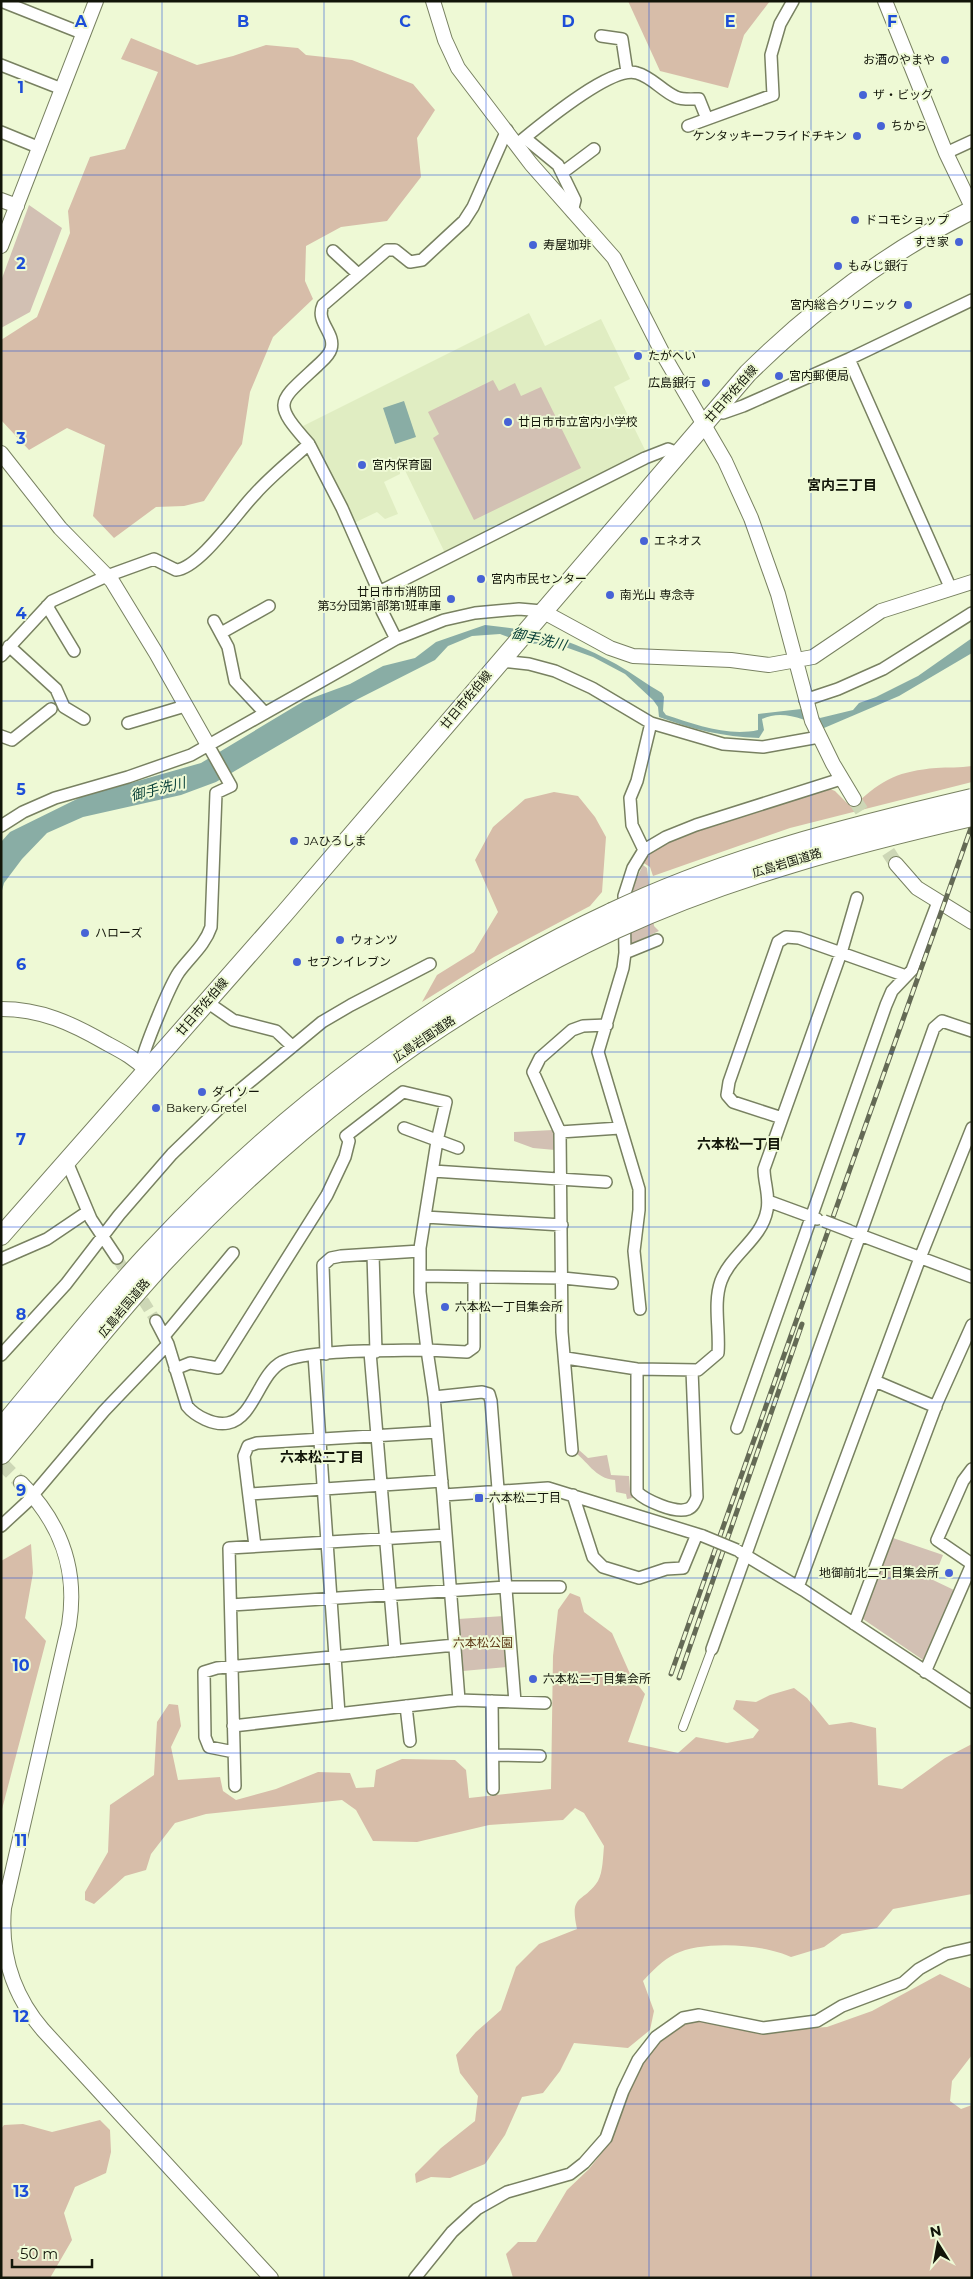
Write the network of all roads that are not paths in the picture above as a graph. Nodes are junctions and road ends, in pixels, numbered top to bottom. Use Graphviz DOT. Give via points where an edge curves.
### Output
graph roads {
  1 [pos="1,1"];
  2 [pos="96,1"];
  3 [pos="433,1"];
  4 [pos="793,1"];
  5 [pos="885,1"];
  6 [pos="84,34"];
  7 [pos="601,36"];
  8 [pos="1,65"];
  9 [pos="627,72"];
  10 [pos="62,89"];
  11 [pos="707,119"];
  12 [pos="688,126"];
  13 [pos="507,130"];
  14 [pos="1,132"];
  15 [pos="521,141"];
  16 [pos="972,141"];
  17 [pos="40,148"];
  18 [pos="594,149"];
  19 [pos="946,153"];
  20 [pos="562,173"];
  21 [pos="1,200"];
  22 [pos="17,206"];
  23 [pos="972,209"];
  24 [pos="572,212"];
  25 [pos="1,246"];
  26 [pos="333,251"];
  27 [pos="358,274"];
  28 [pos="972,300"];
  29 [pos="849,359"];
  30 [pos="709,417"];
  31 [pos="309,444"];
  32 [pos="1,453"];
  33 [pos="678,453"];
  34 [pos="107,576"];
  35 [pos="972,582"];
  36 [pos="951,589"];
  37 [pos="379,592"];
  38 [pos="47,606"];
  39 [pos="270,606"];
  40 [pos="972,613"];
  41 [pos="537,618"];
  42 [pos="214,621"];
  43 [pos="221,633"];
  44 [pos="396,639"];
  45 [pos="9,646"];
  46 [pos="74,651"];
  47 [pos="1,656"];
  48 [pos="502,659"];
  49 [pos="796,661"];
  50 [pos="806,700"];
  51 [pos="186,706"];
  52 [pos="51,709"];
  53 [pos="264,712"];
  54 [pos="84,719"];
  55 [pos="128,723"];
  56 [pos="651,723"];
  57 [pos="818,734"];
  58 [pos="1,736"];
  59 [pos="209,749"];
  60 [pos="841,779"];
  61 [pos="854,799"];
  62 [pos="972,799"];
  63 [pos="972,816"];
  64 [pos="1,826"];
  65 [pos="644,850"];
  66 [pos="896,864"];
  67 [pos="857,898"];
  68 [pos="938,902"];
  69 [pos="613,921"];
  70 [pos="972,922"];
  71 [pos="657,940"];
  72 [pos="625,953"];
  73 [pos="841,953"];
  74 [pos="430,964"];
  75 [pos="906,976"];
  76 [pos="207,1002"];
  77 [pos="1,1008"];
  78 [pos="607,1025"];
  79 [pos="972,1030"];
  80 [pos="292,1046"];
  81 [pos="144,1068"];
  82 [pos="782,1118"];
  83 [pos="404,1128"];
  84 [pos="620,1128"];
  85 [pos="972,1128"];
  86 [pos="560,1132"];
  87 [pos="437,1140"];
  88 [pos="458,1148"];
  89 [pos="67,1162"];
  90 [pos="433,1171"];
  91 [pos="562,1179"];
  92 [pos="606,1182"];
  93 [pos="768,1201"];
  94 [pos="87,1212"];
  95 [pos="425,1217"];
  96 [pos="811,1217"];
  97 [pos="562,1225"];
  98 [pos="854,1233"];
  99 [pos="1,1236"];
  100 [pos="103,1237"];
  101 [pos="420,1251"];
  102 [pos="233,1253"];
  103 [pos="373,1254"];
  104 [pos="117,1258"];
  105 [pos="920,1258"];
  106 [pos="1,1259"];
  107 [pos="420,1276"];
  108 [pos="474,1277"];
  109 [pos="972,1277"];
  110 [pos="563,1278"];
  111 [pos="612,1283"];
  112 [pos="640,1309"];
  113 [pos="156,1320"];
  114 [pos="972,1326"];
  115 [pos="167,1339"];
  116 [pos="427,1350"];
  117 [pos="373,1352"];
  118 [pos="320,1354"];
  119 [pos="1,1355"];
  120 [pos="566,1358"];
  121 [pos="175,1369"];
  122 [pos="637,1369"];
  123 [pos="692,1370"];
  124 [pos="874,1381"];
  125 [pos="434,1397"];
  126 [pos="936,1407"];
  127 [pos="737,1428"];
  128 [pos="1,1429"];
  129 [pos="437,1432"];
  130 [pos="378,1436"];
  131 [pos="320,1439"];
  132 [pos="572,1450"];
  133 [pos="1,1454"];
  134 [pos="972,1469"];
  135 [pos="442,1481"];
  136 [pos="21,1483"];
  137 [pos="381,1485"];
  138 [pos="324,1489"];
  139 [pos="498,1491"];
  140 [pos="32,1494"];
  141 [pos="249,1494"];
  142 [pos="443,1495"];
  143 [pos="573,1495"];
  144 [pos="1,1526"];
  145 [pos="446,1535"];
  146 [pos="700,1535"];
  147 [pos="386,1539"];
  148 [pos="327,1542"];
  149 [pos="255,1546"];
  150 [pos="742,1553"];
  151 [pos="972,1564"];
  152 [pos="506,1587"];
  153 [pos="560,1587"];
  154 [pos="798,1587"];
  155 [pos="450,1590"];
  156 [pos="390,1594"];
  157 [pos="331,1598"];
  158 [pos="231,1605"];
  159 [pos="854,1624"];
  160 [pos="454,1645"];
  161 [pos="712,1649"];
  162 [pos="395,1651"];
  163 [pos="335,1656"];
  164 [pos="232,1666"];
  165 [pos="924,1672"];
  166 [pos="458,1700"];
  167 [pos="971,1700"];
  168 [pos="492,1701"];
  169 [pos="515,1702"];
  170 [pos="545,1703"];
  171 [pos="406,1706"];
  172 [pos="339,1714"];
  173 [pos="233,1726"];
  174 [pos="683,1727"];
  175 [pos="410,1741"];
  176 [pos="234,1752"];
  177 [pos="493,1755"];
  178 [pos="540,1756"];
  179 [pos="235,1786"];
  180 [pos="493,1789"];
  181 [pos="972,1948"];
  182 [pos="6,1977"];
  183 [pos="271,2278"];
  184 [pos="415,2278"];
  1 -- 6 [label="street"];
  2 -- 6 [label="street"];
  3 -- 13 [label="street" via="452,58"];
  4 -- 11 [label="street" via="780,24 771,55 773,95"];
  5 -- 19 [label="street"];
  6 -- 10 [label="street"];
  7 -- 9 [label="street" via="622,39"];
  8 -- 10 [label="street"];
  9 -- 11 [label="street" via="640,74 677,98 699,99"];
  9 -- 15 [label="street" via="561,107"];
  10 -- 17 [label="street"];
  11 -- 12 [label="street"];
  13 -- 15 [label="street"];
  13 -- 27 [label="street" via="464,221 425,258 414,262 406,260 395,250 387,250"];
  14 -- 17 [label="street"];
  15 -- 20 [label="street" via="558,165"];
  15 -- 24 [label="street"];
  16 -- 19 [label="street"];
  17 -- 22 [label="street"];
  18 -- 20 [label="street"];
  19 -- 23 [label="street"];
  20 -- 24 [label="street" via="575,200"];
  21 -- 22 [label="street"];
  22 -- 25 [label="street"];
  23 -- 30 [label="main road, 廿日市佐伯線" via="888,257 829,300 774,347"];
  24 -- 30 [label="street" via="622,271 664,356"];
  26 -- 27 [label="street"];
  27 -- 31 [label="street" via="321,309 321,318 331,340 329,354 292,389 284,401 284,414"];
  28 -- 29 [label="street"];
  29 -- 30 [label="street" via="743,406"];
  29 -- 36 [label="street"];
  30 -- 33 [label="main road, 廿日市佐伯線"];
  30 -- 49 [label="street" via="751,518 778,594"];
  31 -- 34 [label="street" via="255,494 188,567 176,570 154,560"];
  31 -- 37 [label="street"];
  32 -- 34 [label="street" via="60,528"];
  33 -- 37 [label="street" via="668,448 645,458"];
  33 -- 41 [label="main road, 廿日市佐伯線"];
  34 -- 38 [label="street" via="73,590"];
  34 -- 51 [label="street"];
  35 -- 36 [label="street"];
  36 -- 49 [label="street" via="888,608 816,656"];
  37 -- 44 [label="street" via="382,611"];
  38 -- 45 [label="street"];
  38 -- 46 [label="street"];
  39 -- 43 [label="street"];
  40 -- 50 [label="street" via="883,668 838,690"];
  41 -- 44 [label="street" via="519,609 475,613 444,620"];
  41 -- 48 [label="main road, 廿日市佐伯線"];
  41 -- 49 [label="street" via="633,656 731,660 763,665"];
  42 -- 43 [label="street"];
  43 -- 53 [label="street" via="228,647 236,681"];
  44 -- 53 [label="street"];
  45 -- 47 [label="street"];
  45 -- 54 [label="street" via="56,689 64,707"];
  48 -- 56 [label="street" via="574,678"];
  48 -- 76 [label="main road, 廿日市佐伯線"];
  49 -- 50 [label="street"];
  50 -- 57 [label="street"];
  51 -- 55 [label="street"];
  51 -- 59 [label="street"];
  52 -- 58 [label="street" via="12,740"];
  53 -- 59 [label="street"];
  56 -- 57 [label="street" via="723,744 744,746 784,745"];
  56 -- 65 [label="street" via="630,798 632,825"];
  57 -- 60 [label="street"];
  59 -- 64 [label="street" via="56,798"];
  59 -- 81 [label="street" via="231,786 216,793 211,927 204,942 175,978 146,1045"];
  60 -- 61 [label="street"];
  60 -- 65 [label="street" via="696,825"];
  62 -- 69 [label="highway, 広島岩国道路, bridge" via="786,846 708,873"];
  63 -- 69 [label="highway, 広島岩国道路, bridge" via="799,859"];
  65 -- 72 [label="street" via="633,868 624,896"];
  66 -- 68 [label="street" via="917,888"];
  67 -- 73 [label="street"];
  68 -- 70 [label="street"];
  68 -- 75 [label="street" via="912,970"];
  69 -- 128 [label="highway, 広島岩国道路" via="502,969 351,1070 280,1128 149,1254"];
  69 -- 133 [label="highway, 広島岩国道路" via="434,1031 360,1083 290,1140 161,1264"];
  71 -- 72 [label="street"];
  72 -- 78 [label="street"];
  73 -- 75 [label="street"];
  73 -- 82 [label="street"];
  73 -- 82 [label="street" via="799,938 786,937 778,942 727,1094 733,1102"];
  74 -- 80 [label="street" via="322,1022"];
  75 -- 96 [label="street" via="892,991 886,1005"];
  76 -- 80 [label="street" via="233,1020 276,1031"];
  76 -- 81 [label="main road, 廿日市佐伯線"];
  77 -- 81 [label="street" via="34,1011 64,1020 129,1056"];
  78 -- 84 [label="street" via="598,1052"];
  78 -- 86 [label="street" via="572,1030 540,1058 533,1072"];
  79 -- 98 [label="street" via="942,1021 934,1028"];
  80 -- 100 [label="street" via="229,1099 172,1154"];
  81 -- 89 [label="main road, 廿日市佐伯線"];
  82 -- 93 [label="street" via="764,1169"];
  83 -- 87 [label="street"];
  84 -- 86 [label="street"];
  84 -- 112 [label="street" via="639,1189 634,1251"];
  85 -- 105 [label="street"];
  86 -- 91 [label="street"];
  87 -- 88 [label="street"];
  87 -- 90 [label="street"];
  87 -- 121 [label="street" via="446,1102 403,1092 346,1136 349,1141 345,1157 327,1195 218,1368 190,1363"];
  89 -- 94 [label="street"];
  89 -- 99 [label="main road, 廿日市佐伯線"];
  90 -- 91 [label="street"];
  90 -- 95 [label="street"];
  91 -- 92 [label="street"];
  91 -- 97 [label="street"];
  93 -- 96 [label="street"];
  93 -- 123 [label="street" via="767,1213 758,1231 721,1281 718,1353 698,1370"];
  94 -- 100 [label="street"];
  94 -- 106 [label="street" via="47,1240"];
  95 -- 97 [label="street"];
  95 -- 101 [label="street"];
  96 -- 98 [label="street, bridge"];
  96 -- 127 [label="street"];
  97 -- 110 [label="street"];
  98 -- 105 [label="street"];
  98 -- 150 [label="street"];
  100 -- 104 [label="street"];
  100 -- 119 [label="street" via="66,1284"];
  101 -- 103 [label="street"];
  101 -- 107 [label="street"];
  102 -- 115 [label="street"];
  103 -- 117 [label="street"];
  103 -- 118 [label="street" via="331,1258 323,1265"];
  105 -- 109 [label="street"];
  105 -- 124 [label="street"];
  107 -- 108 [label="street"];
  107 -- 116 [label="street"];
  108 -- 110 [label="street"];
  108 -- 116 [label="street" via="474,1347 467,1352"];
  110 -- 111 [label="street"];
  110 -- 120 [label="street" via="562,1332"];
  113 -- 115 [label="street"];
  114 -- 126 [label="street"];
  115 -- 121 [label="street"];
  115 -- 140 [label="street"];
  116 -- 117 [label="street"];
  116 -- 125 [label="street"];
  117 -- 118 [label="street"];
  117 -- 130 [label="street"];
  118 -- 121 [label="street" via="302,1355 282,1362 267,1375 237,1420 226,1424 193,1414 187,1406"];
  118 -- 131 [label="street"];
  120 -- 122 [label="street"];
  120 -- 132 [label="street"];
  122 -- 123 [label="street"];
  122 -- 123 [label="street" via="637,1492 644,1499 676,1510 688,1510 697,1497"];
  124 -- 126 [label="street"];
  124 -- 154 [label="street"];
  125 -- 129 [label="street"];
  125 -- 139 [label="street" via="489,1394 493,1410"];
  126 -- 159 [label="street"];
  129 -- 130 [label="street"];
  129 -- 135 [label="street"];
  130 -- 131 [label="street"];
  130 -- 137 [label="street"];
  131 -- 138 [label="street"];
  131 -- 141 [label="street" via="248,1446 244,1456"];
  134 -- 151 [label="street" via="937,1540"];
  135 -- 137 [label="street"];
  135 -- 142 [label="street"];
  136 -- 140 [label="street"];
  137 -- 138 [label="street"];
  137 -- 147 [label="street"];
  138 -- 141 [label="street"];
  138 -- 148 [label="street"];
  139 -- 142 [label="street"];
  139 -- 143 [label="street" via="548,1488"];
  139 -- 152 [label="street"];
  140 -- 144 [label="street"];
  140 -- 182 [label="street" via="52,1520 61,1541 70,1573 72,1600 69,1626 4,1908"];
  141 -- 149 [label="street"];
  142 -- 145 [label="street"];
  143 -- 146 [label="street"];
  143 -- 146 [label="street" via="593,1557 603,1567 639,1578 666,1569 683,1568"];
  145 -- 147 [label="street"];
  145 -- 155 [label="street"];
  146 -- 150 [label="street, bridge"];
  147 -- 148 [label="street"];
  147 -- 156 [label="street"];
  148 -- 149 [label="street"];
  148 -- 157 [label="street"];
  149 -- 158 [label="street" via="229,1548"];
  150 -- 154 [label="street"];
  150 -- 161 [label="street"];
  151 -- 165 [label="street"];
  152 -- 153 [label="street"];
  152 -- 155 [label="street"];
  152 -- 169 [label="street"];
  154 -- 159 [label="street"];
  155 -- 156 [label="street"];
  155 -- 160 [label="street"];
  156 -- 157 [label="street"];
  156 -- 162 [label="street"];
  157 -- 158 [label="street"];
  157 -- 163 [label="street"];
  158 -- 164 [label="street"];
  159 -- 165 [label="street"];
  160 -- 162 [label="street"];
  160 -- 166 [label="street"];
  161 -- 174 [label="street"];
  162 -- 163 [label="street"];
  163 -- 164 [label="street"];
  163 -- 172 [label="street"];
  164 -- 173 [label="street"];
  164 -- 176 [label="street" via="204,1672 209,1747"];
  165 -- 167 [label="street"];
  166 -- 168 [label="street"];
  166 -- 171 [label="street"];
  168 -- 169 [label="street"];
  168 -- 177 [label="street"];
  169 -- 170 [label="street"];
  171 -- 172 [label="street"];
  171 -- 175 [label="street"];
  172 -- 173 [label="street"];
  173 -- 176 [label="street"];
  176 -- 179 [label="street"];
  177 -- 178 [label="street"];
  177 -- 180 [label="street"];
  181 -- 184 [label="street" via="946,1954 919,1969 903,1983 842,2006 817,2021 763,2028 699,2015 683,2018 656,2037 638,2060 606,2138 584,2163 570,2174 507,2192 477,2209 452,2232"];
  182 -- 183 [label="street" via="43,2030"];
}
